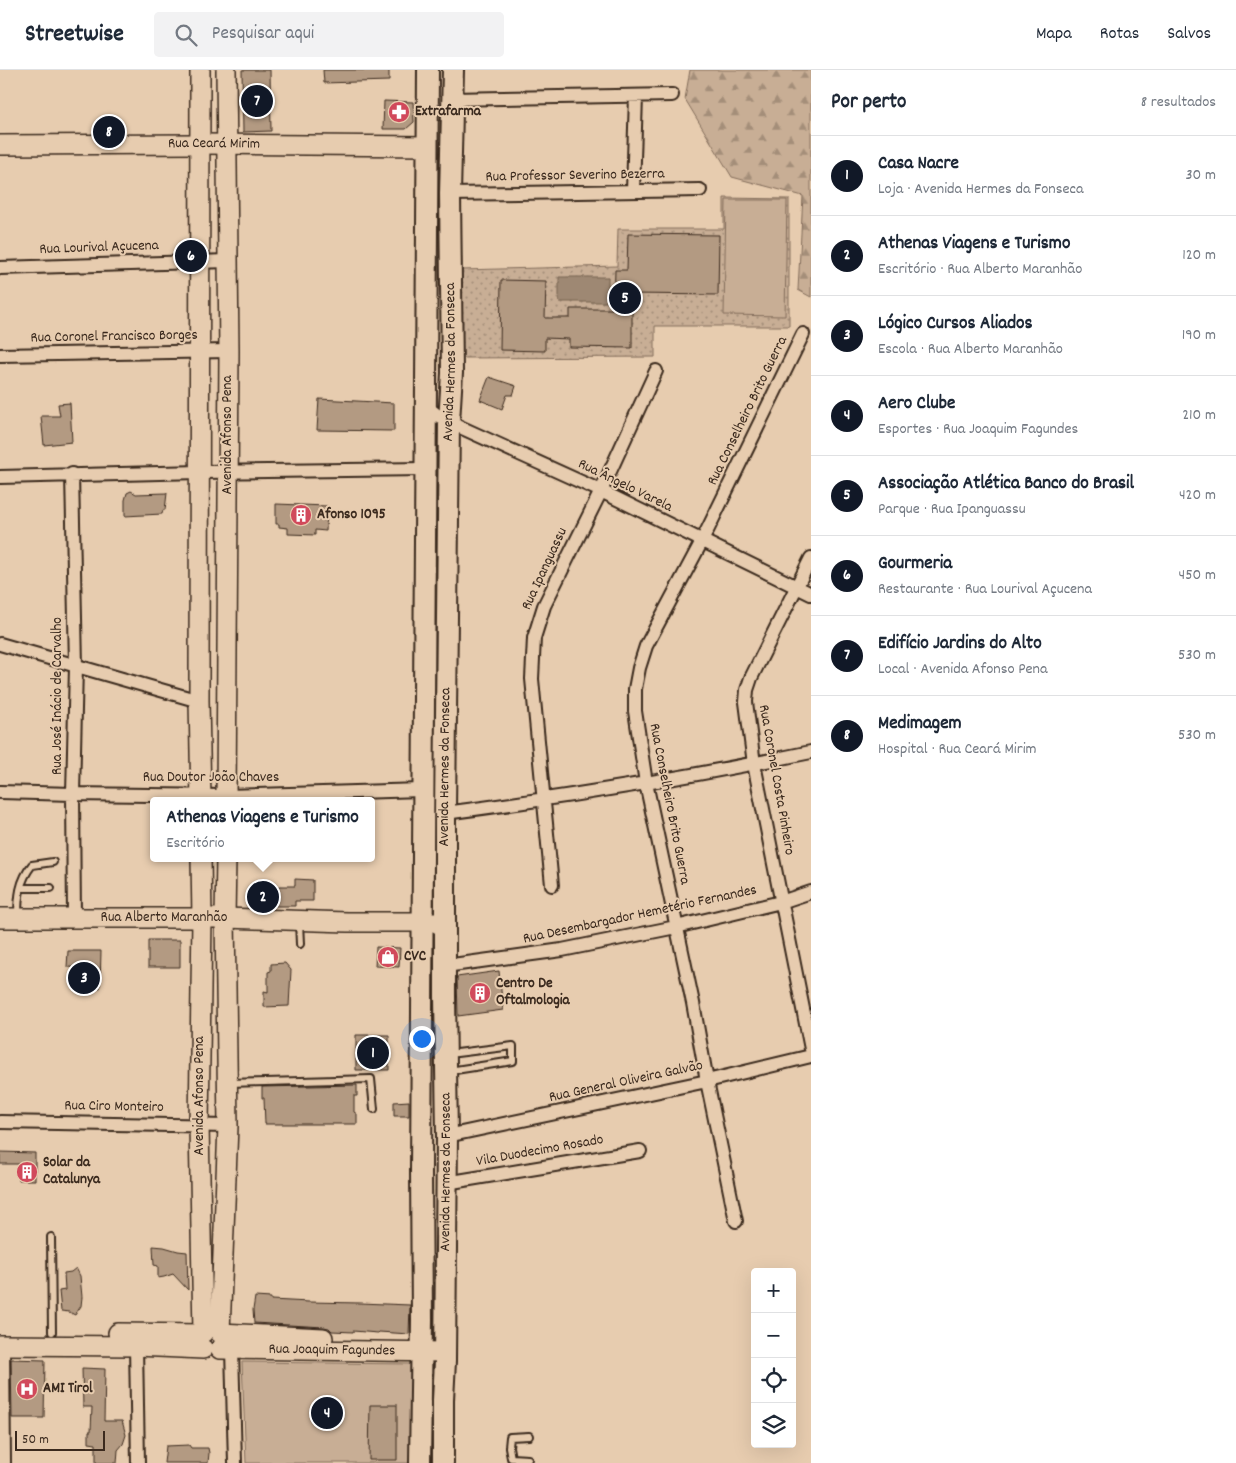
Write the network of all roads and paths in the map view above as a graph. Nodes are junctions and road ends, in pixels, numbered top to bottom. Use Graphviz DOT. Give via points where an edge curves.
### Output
graph roads {
  1 [pos="200,70"];
  2 [pos="226,70"];
  3 [pos="428,70"];
  4 [pos="453,70"];
  5 [pos="672,95"];
  6 [pos="636,96"];
  7 [pos="452,99"];
  8 [pos="200,144"];
  9 [pos="227,144"];
  10 [pos="0,145"];
  11 [pos="427,146"];
  12 [pos="700,190"];
  13 [pos="633,191"];
  14 [pos="450,194"];
  15 [pos="228,261"];
  16 [pos="199,262"];
  17 [pos="0,268"];
  18 [pos="803,334"];
  19 [pos="200,351"];
  20 [pos="229,351"];
  21 [pos="0,355"];
  22 [pos="656,371"];
  23 [pos="426,406"];
  24 [pos="449,422"];
  25 [pos="425,469"];
  26 [pos="228,471"];
  27 [pos="200,472"];
  28 [pos="72,474"];
  29 [pos="0,477"];
  30 [pos="601,491"];
  31 [pos="702,541"];
  32 [pos="811,558"];
  33 [pos="797,587"];
  34 [pos="811,594"];
  35 [pos="0,644"];
  36 [pos="76,666"];
  37 [pos="199,701"];
  38 [pos="811,752"];
  39 [pos="754,764"];
  40 [pos="646,783"];
  41 [pos="422,790"];
  42 [pos="0,792"];
  43 [pos="74,794"];
  44 [pos="168,797"];
  45 [pos="200,797"];
  46 [pos="226,797"];
  47 [pos="270,797"];
  48 [pos="544,800"];
  49 [pos="445,813"];
  50 [pos="54,862"];
  51 [pos="201,862"];
  52 [pos="226,862"];
  53 [pos="552,886"];
  54 [pos="21,888"];
  55 [pos="51,888"];
  56 [pos="811,892"];
  57 [pos="781,902"];
  58 [pos="9,918"];
  59 [pos="74,918"];
  60 [pos="225,918"];
  61 [pos="202,919"];
  62 [pos="299,921"];
  63 [pos="423,922"];
  64 [pos="676,927"];
  65 [pos="445,928"];
  66 [pos="300,944"];
  67 [pos="445,966"];
  68 [pos="811,1049"];
  69 [pos="811,1056"];
  70 [pos="445,1063"];
  71 [pos="707,1081"];
  72 [pos="227,1083"];
  73 [pos="374,1109"];
  74 [pos="0,1122"];
  75 [pos="199,1125"];
  76 [pos="228,1126"];
  77 [pos="447,1136"];
  78 [pos="640,1151"];
  79 [pos="446,1183"];
  80 [pos="736,1221"];
  81 [pos="51,1237"];
  82 [pos="52,1332"];
  83 [pos="214,1340"];
  84 [pos="1,1341"];
  85 [pos="136,1346"];
  86 [pos="422,1347"];
  87 [pos="445,1352"];
  88 [pos="420,1400"];
  89 [pos="443,1400"];
  90 [pos="529,1436"];
  91 [pos="528,1459"];
  92 [pos="4,1463"];
  93 [pos="138,1463"];
  94 [pos="235,1463"];
  95 [pos="420,1463"];
  96 [pos="444,1463"];
  1 -- 8 [label="main road, Avenida Afonso Pena"];
  2 -- 9 [label="main road, Avenida Afonso Pena"];
  3 -- 11 [label="main road, Avenida Hermes da Fonseca"];
  4 -- 7 [label="main road, Avenida Hermes da Fonseca"];
  5 -- 6 [label="street"];
  6 -- 7 [label="street"];
  6 -- 13 [label="street"];
  7 -- 14 [label="main road, Avenida Hermes da Fonseca"];
  8 -- 9 [label="main road, Rua Ceará Mirim"];
  8 -- 10 [label="main road, Rua Ceará Mirim"];
  8 -- 16 [label="main road, Avenida Afonso Pena"];
  9 -- 11 [label="main road, Rua Ceará Mirim"];
  9 -- 15 [label="main road, Avenida Afonso Pena"];
  11 -- 23 [label="main road, Avenida Hermes da Fonseca"];
  12 -- 13 [label="street, Rua Professor Severino Bezerra"];
  13 -- 14 [label="street, Rua Professor Severino Bezerra"];
  14 -- 24 [label="main road, Avenida Hermes da Fonseca" via="452,373"];
  15 -- 16 [label="street, Rua Lourival Açucena"];
  15 -- 20 [label="main road, Avenida Afonso Pena"];
  16 -- 17 [label="street, Rua Lourival Açucena"];
  16 -- 19 [label="main road, Avenida Afonso Pena"];
  18 -- 31 [label="street, Rua Conselheiro Brito Guerra"];
  19 -- 20 [label="street, Rua Coronel Francisco Borges"];
  19 -- 21 [label="street, Rua Coronel Francisco Borges"];
  19 -- 27 [label="main road, Avenida Afonso Pena"];
  20 -- 26 [label="main road, Avenida Afonso Pena"];
  22 -- 30 [label="street, Rua Ipanguassu"];
  23 -- 24 [label="street, Rua Ângelo Varela"];
  23 -- 25 [label="main road, Avenida Hermes da Fonseca"];
  24 -- 30 [label="street, Rua Ângelo Varela"];
  24 -- 49 [label="main road, Avenida Hermes da Fonseca"];
  25 -- 26 [label="street"];
  25 -- 41 [label="main road, Avenida Hermes da Fonseca"];
  26 -- 27 [label="street"];
  26 -- 46 [label="main road, Avenida Afonso Pena"];
  27 -- 28 [label="street"];
  27 -- 37 [label="main road, Avenida Afonso Pena"];
  28 -- 29 [label="street"];
  28 -- 36 [label="street, Rua José Inácio de Carvalho"];
  30 -- 31 [label="street, Rua Ângelo Varela"];
  30 -- 48 [label="street, Rua Ipanguassu" via="544,606 534,638 532,679"];
  31 -- 33 [label="street, Rua Ângelo Varela"];
  31 -- 40 [label="street, Rua Conselheiro Brito Guerra" via="646,646 638,668 635,711"];
  32 -- 33 [label="street, Rua Coronel Costa Pinheiro"];
  33 -- 34 [label="street, Rua Ângelo Varela"];
  33 -- 39 [label="street, Rua Coronel Costa Pinheiro" via="747,690"];
  35 -- 36 [label="street"];
  36 -- 37 [label="street"];
  36 -- 43 [label="street, Rua José Inácio de Carvalho"];
  37 -- 45 [label="main road, Avenida Afonso Pena"];
  38 -- 39 [label="street"];
  39 -- 40 [label="street"];
  39 -- 57 [label="street, Rua Coronel Costa Pinheiro"];
  40 -- 48 [label="street"];
  40 -- 64 [label="street, Rua Conselheiro Brito Guerra"];
  41 -- 47 [label="street, Rua Doutor João Chaves"];
  41 -- 63 [label="main road, Avenida Hermes da Fonseca"];
  42 -- 43 [label="street, Rua Doutor João Chaves"];
  43 -- 44 [label="street, Rua Doutor João Chaves"];
  43 -- 59 [label="street, Rua José Inácio de Carvalho"];
  48 -- 49 [label="street"];
  48 -- 53 [label="street, Rua Ipanguassu"];
  49 -- 65 [label="main road, Avenida Hermes da Fonseca"];
  50 -- 54 [label="lane" via="32,865"];
  51 -- 61 [label="main road, Avenida Afonso Pena"];
  52 -- 60 [label="main road, Avenida Afonso Pena"];
  54 -- 55 [label="lane"];
  54 -- 58 [label="lane"];
  56 -- 57 [label="street, Rua Desembargador Hemetério Fernandes"];
  57 -- 64 [label="street, Rua Desembargador Hemetério Fernandes"];
  57 -- 68 [label="street, Rua Coronel Costa Pinheiro"];
  58 -- 59 [label="main road, Rua Alberto Maranhão"];
  59 -- 61 [label="main road, Rua Alberto Maranhão"];
  60 -- 61 [label="main road, Rua Alberto Maranhão"];
  60 -- 62 [label="main road, Rua Alberto Maranhão"];
  60 -- 72 [label="main road, Avenida Afonso Pena"];
  61 -- 75 [label="main road, Avenida Afonso Pena"];
  62 -- 63 [label="main road, Rua Alberto Maranhão"];
  62 -- 66 [label="lane"];
  63 -- 65 [label="main road, Rua Alberto Maranhão" via="436,922"];
  63 -- 86 [label="main road, Avenida Hermes da Fonseca"];
  64 -- 67 [label="street, Rua Desembargador Hemetério Fernandes" via="562,950"];
  64 -- 71 [label="street, Rua Conselheiro Brito Guerra"];
  65 -- 67 [label="main road, Avenida Hermes da Fonseca"];
  67 -- 70 [label="main road, Avenida Hermes da Fonseca"];
  69 -- 71 [label="street, Rua General Oliveira Galvão"];
  70 -- 70 [label="lane" via="513,1061 513,1046"];
  70 -- 77 [label="main road, Avenida Hermes da Fonseca"];
  71 -- 77 [label="street, Rua General Oliveira Galvão"];
  71 -- 80 [label="street, Rua Conselheiro Brito Guerra"];
  72 -- 73 [label="lane" via="371,1080"];
  72 -- 76 [label="main road, Avenida Afonso Pena"];
  74 -- 75 [label="street, Rua Ciro Monteiro"];
  75 -- 76 [label="street, Rua Ciro Monteiro"];
  75 -- 83 [label="main road, Avenida Afonso Pena"];
  76 -- 83 [label="main road, Avenida Afonso Pena"];
  77 -- 79 [label="main road, Avenida Hermes da Fonseca"];
  78 -- 79 [label="street, Vila Duodecimo Rosado"];
  79 -- 87 [label="main road, Avenida Hermes da Fonseca"];
  81 -- 82 [label="lane"];
  82 -- 83 [label="main road, Rua Joaquim Fagundes"];
  82 -- 84 [label="main road, Rua Joaquim Fagundes"];
  83 -- 85 [label="main road, Rua Joaquim Fagundes"];
  83 -- 86 [label="main road, Rua Joaquim Fagundes"];
  83 -- 94 [label="street"];
  84 -- 85 [label="main road, Rua Joaquim Fagundes"];
  84 -- 92 [label="street"];
  85 -- 93 [label="street"];
  86 -- 87 [label="main road, Rua Joaquim Fagundes"];
  86 -- 88 [label="main road, Avenida Hermes da Fonseca"];
  87 -- 89 [label="main road, Avenida Hermes da Fonseca"];
  88 -- 89 [label="main road" via="434,1397"];
  88 -- 95 [label="main road, Avenida Hermes da Fonseca"];
  89 -- 96 [label="main road, Avenida Hermes da Fonseca"];
  90 -- 91 [label="lane" via="510,1436 509,1447 512,1458"];
}
